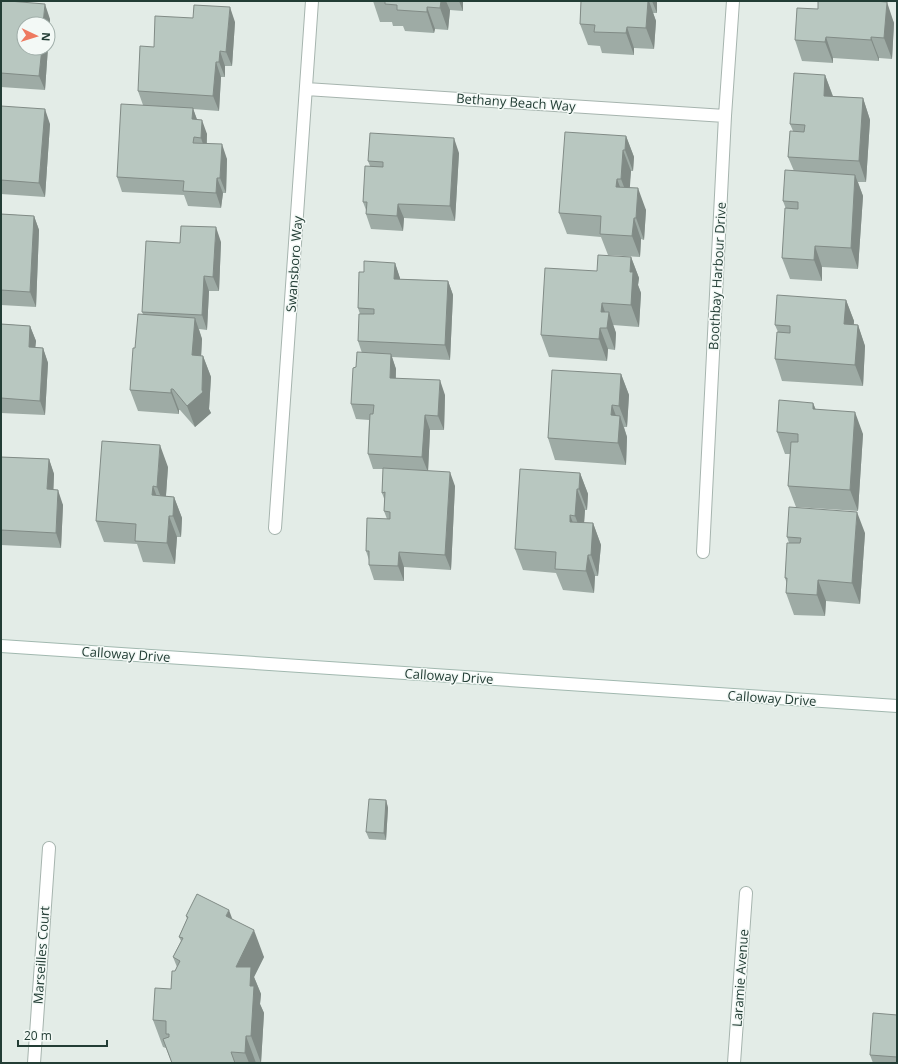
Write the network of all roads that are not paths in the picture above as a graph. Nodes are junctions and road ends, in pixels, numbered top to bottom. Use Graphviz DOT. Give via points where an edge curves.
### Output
graph roads {
  1 [pos="312,1"];
  2 [pos="733,1"];
  3 [pos="306,89"];
  4 [pos="725,116"];
  5 [pos="275,528"];
  6 [pos="703,552"];
  7 [pos="1,646"];
  8 [pos="897,706"];
  9 [pos="49,848"];
  10 [pos="746,893"];
  11 [pos="34,1063"];
  12 [pos="734,1063"];
  1 -- 3 [label="street, Swansboro Way"];
  2 -- 4 [label="street, Boothbay Harbour Drive"];
  3 -- 4 [label="street, Bethany Beach Way"];
  3 -- 5 [label="street, Swansboro Way"];
  4 -- 6 [label="street, Boothbay Harbour Drive"];
  7 -- 8 [label="street, Calloway Drive"];
  9 -- 11 [label="street, Marseilles Court"];
  10 -- 12 [label="street, Laramie Avenue"];
}
